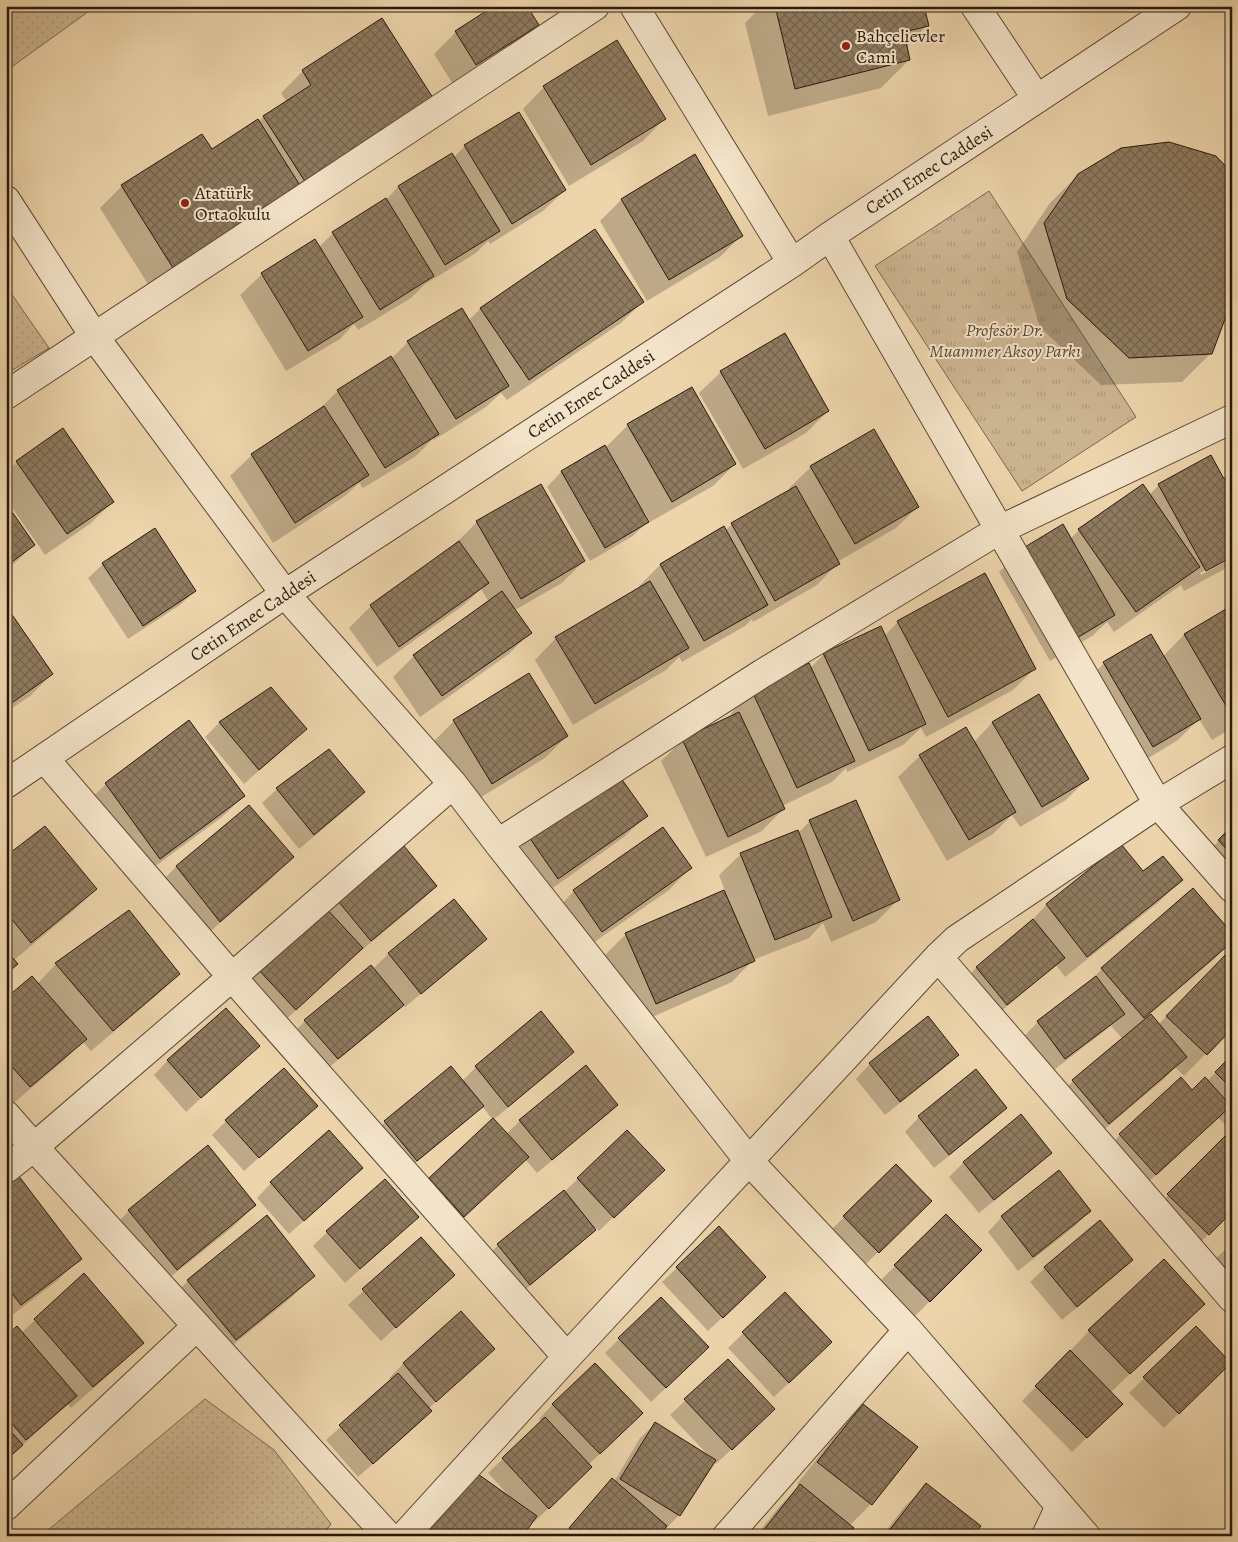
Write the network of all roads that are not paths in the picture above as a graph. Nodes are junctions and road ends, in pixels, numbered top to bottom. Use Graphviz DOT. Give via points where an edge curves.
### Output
graph roads {
  1 [pos="595,6"];
  2 [pos="634,6"];
  3 [pos="975,6"];
  4 [pos="1177,6"];
  5 [pos="1037,99"];
  6 [pos="6,200"];
  7 [pos="830,236"];
  8 [pos="792,263"];
  9 [pos="94,336"];
  10 [pos="6,395"];
  11 [pos="1232,419"];
  12 [pos="999,530"];
  13 [pos="285,594"];
  14 [pos="44,758"];
  15 [pos="1232,759"];
  16 [pos="6,784"];
  17 [pos="454,784"];
  18 [pos="1158,804"];
  19 [pos="498,843"];
  20 [pos="1232,888"];
  21 [pos="938,957"];
  22 [pos="232,977"];
  23 [pos="6,1115"];
  24 [pos="34,1148"];
  25 [pos="749,1161"];
  26 [pos="6,1169"];
  27 [pos="1232,1298"];
  28 [pos="197,1326"];
  29 [pos="908,1330"];
  30 [pos="567,1357"];
  31 [pos="6,1506"];
  32 [pos="1060,1506"];
  33 [pos="388,1536"];
  34 [pos="404,1536"];
  35 [pos="727,1536"];
  36 [pos="1046,1536"];
  37 [pos="1086,1536"];
  1 -- 9 [label="street"];
  2 -- 8 [label="street"];
  3 -- 5 [label="street"];
  4 -- 5 [label="street, Cetin Emec Caddesi"];
  5 -- 7 [label="street, Cetin Emec Caddesi"];
  6 -- 9 [label="street"];
  7 -- 8 [label="street, Cetin Emec Caddesi"];
  7 -- 12 [label="street"];
  8 -- 13 [label="street, Cetin Emec Caddesi"];
  9 -- 10 [label="street"];
  9 -- 13 [label="street"];
  11 -- 12 [label="street"];
  12 -- 18 [label="street"];
  12 -- 19 [label="street" via="763,673"];
  13 -- 14 [label="street, Cetin Emec Caddesi"];
  13 -- 17 [label="street"];
  14 -- 16 [label="street, Cetin Emec Caddesi"];
  14 -- 22 [label="street"];
  15 -- 18 [label="street"];
  17 -- 19 [label="street"];
  17 -- 22 [label="street"];
  18 -- 20 [label="street"];
  18 -- 21 [label="street" via="957,939"];
  19 -- 25 [label="street"];
  21 -- 25 [label="street"];
  21 -- 27 [label="street"];
  22 -- 24 [label="street"];
  22 -- 30 [label="street"];
  23 -- 24 [label="street"];
  24 -- 26 [label="street"];
  24 -- 28 [label="street"];
  25 -- 29 [label="street"];
  25 -- 30 [label="street"];
  28 -- 31 [label="street"];
  28 -- 33 [label="street"];
  29 -- 32 [label="street"];
  29 -- 35 [label="street"];
  30 -- 34 [label="street"];
  32 -- 36 [label="street"];
  32 -- 37 [label="street"];
}
